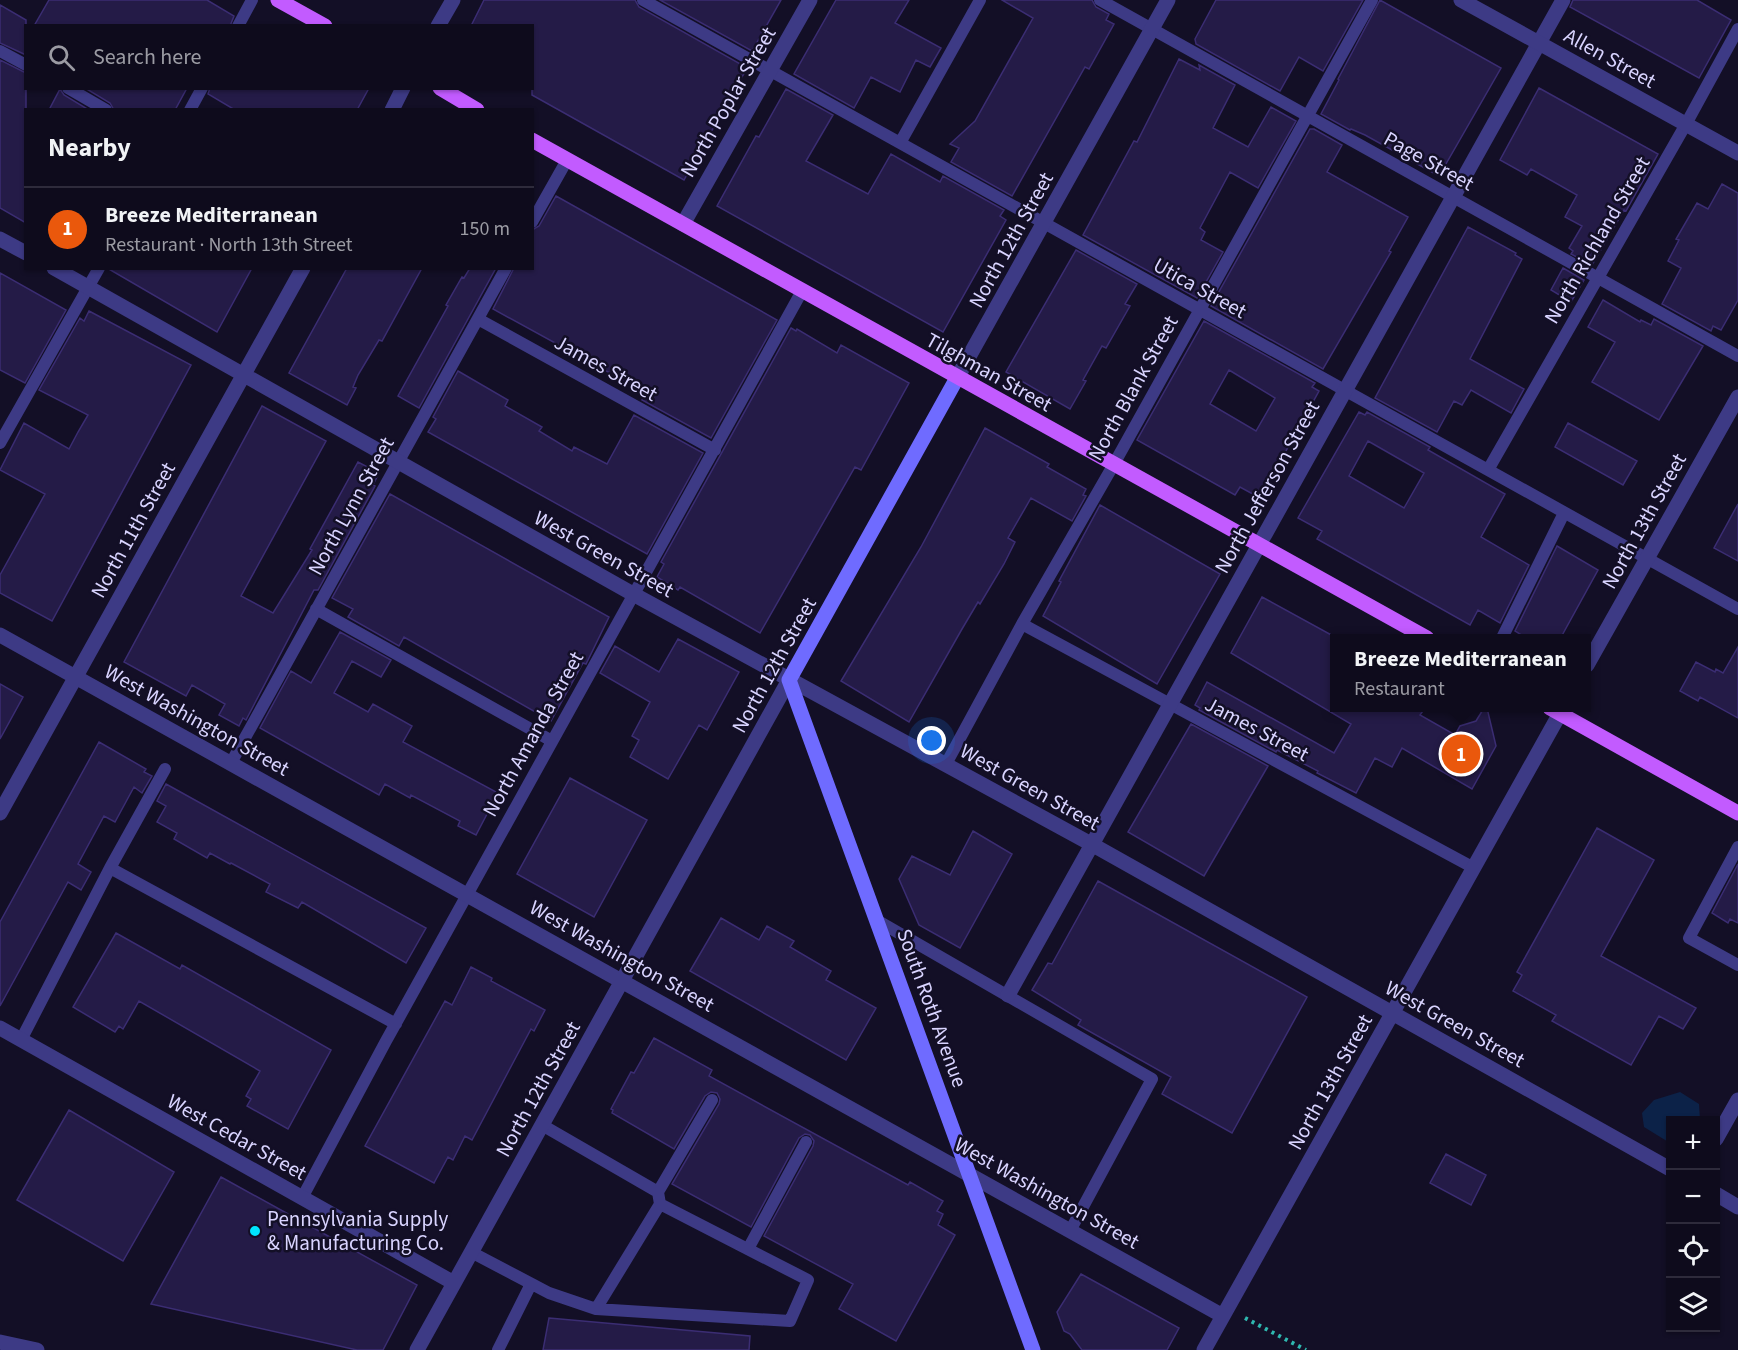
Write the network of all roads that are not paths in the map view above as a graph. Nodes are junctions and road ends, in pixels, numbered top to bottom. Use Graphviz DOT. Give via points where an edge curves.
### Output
graph roads {
  1 [pos="252,0"];
  2 [pos="278,0"];
  3 [pos="453,0"];
  4 [pos="643,0"];
  5 [pos="810,0"];
  6 [pos="980,0"];
  7 [pos="1100,0"];
  8 [pos="1168,0"];
  9 [pos="1372,0"];
  10 [pos="1461,0"];
  11 [pos="1563,0"];
  12 [pos="239,24"];
  13 [pos="321,24"];
  14 [pos="439,24"];
  15 [pos="1152,29"];
  16 [pos="1738,29"];
  17 [pos="1539,43"];
  18 [pos="0,51"];
  19 [pos="24,64"];
  20 [pos="771,71"];
  21 [pos="71,90"];
  22 [pos="201,90"];
  23 [pos="402,90"];
  24 [pos="443,90"];
  25 [pos="103,108"];
  26 [pos="191,108"];
  27 [pos="393,108"];
  28 [pos="474,108"];
  29 [pos="1307,116"];
  30 [pos="1686,124"];
  31 [pos="534,141"];
  32 [pos="900,143"];
  33 [pos="1738,153"];
  34 [pos="567,160"];
  35 [pos="1452,197"];
  36 [pos="534,218"];
  37 [pos="1044,223"];
  38 [pos="683,224"];
  39 [pos="0,239"];
  40 [pos="24,252"];
  41 [pos="58,270"];
  42 [pos="98,270"];
  43 [pos="302,270"];
  44 [pos="505,270"];
  45 [pos="1598,278"];
  46 [pos="89,287"];
  47 [pos="802,291"];
  48 [pos="1199,310"];
  49 [pos="478,319"];
  50 [pos="1738,356"];
  51 [pos="243,376"];
  52 [pos="957,378"];
  53 [pos="1344,390"];
  54 [pos="1738,397"];
  55 [pos="1,439"];
  56 [pos="715,450"];
  57 [pos="398,463"];
  58 [pos="1114,464"];
  59 [pos="1488,470"];
  60 [pos="1564,513"];
  61 [pos="1260,545"];
  62 [pos="1647,560"];
  63 [pos="633,594"];
  64 [pos="316,609"];
  65 [pos="1738,609"];
  66 [pos="1022,624"];
  67 [pos="1418,634"];
  68 [pos="1504,634"];
  69 [pos="0,635"];
  70 [pos="1591,658"];
  71 [pos="75,677"];
  72 [pos="789,681"];
  73 [pos="1170,704"];
  74 [pos="1555,712"];
  75 [pos="1562,712"];
  76 [pos="552,741"];
  77 [pos="231,763"];
  78 [pos="946,764"];
  79 [pos="165,769"];
  80 [pos="0,813"];
  81 [pos="1738,813"];
  82 [pos="1092,845"];
  83 [pos="1738,847"];
  84 [pos="110,868"];
  85 [pos="1474,868"];
  86 [pos="467,894"];
  87 [pos="878,921"];
  88 [pos="1738,965"];
  89 [pos="622,981"];
  90 [pos="1008,995"];
  91 [pos="1393,1013"];
  92 [pos="396,1024"];
  93 [pos="0,1028"];
  94 [pos="21,1040"];
  95 [pos="712,1100"];
  96 [pos="1738,1100"];
  97 [pos="542,1125"];
  98 [pos="1720,1132"];
  99 [pos="806,1142"];
  100 [pos="1666,1166"];
  101 [pos="969,1174"];
  102 [pos="1720,1196"];
  103 [pos="302,1198"];
  104 [pos="659,1198"];
  105 [pos="1738,1207"];
  106 [pos="1070,1231"];
  107 [pos="748,1250"];
  108 [pos="471,1252"];
  109 [pos="454,1283"];
  110 [pos="531,1284"];
  111 [pos="596,1309"];
  112 [pos="1226,1313"];
  113 [pos="0,1342"];
  114 [pos="37,1350"];
  115 [pos="417,1350"];
  116 [pos="498,1350"];
  117 [pos="1033,1350"];
  118 [pos="1204,1350"];
  1 -- 12 [label="lane"];
  2 -- 13 [label="main road"];
  3 -- 14 [label="street"];
  4 -- 20 [label="lane, Utica Street"];
  5 -- 20 [label="street, North Poplar Street"];
  6 -- 32 [label="lane"];
  7 -- 15 [label="lane, Page Street"];
  8 -- 15 [label="street, North 12th Street"];
  9 -- 29 [label="lane, North Blank Street"];
  10 -- 17 [label="street, Allen Street"];
  11 -- 17 [label="street, North Jefferson Street"];
  15 -- 29 [label="lane, Page Street"];
  15 -- 37 [label="street, North 12th Street"];
  16 -- 30 [label="lane, North Richland Street"];
  17 -- 30 [label="street, Allen Street"];
  17 -- 35 [label="street, North Jefferson Street"];
  18 -- 19 [label="lane"];
  20 -- 32 [label="lane, Utica Street"];
  20 -- 38 [label="street, North Poplar Street"];
  21 -- 25 [label="lane"];
  22 -- 26 [label="lane"];
  23 -- 27 [label="street"];
  24 -- 28 [label="main road"];
  29 -- 35 [label="lane, Page Street"];
  29 -- 48 [label="lane, North Blank Street"];
  30 -- 33 [label="street, Allen Street"];
  30 -- 45 [label="lane, North Richland Street"];
  31 -- 34 [label="main road, Tilghman Street"];
  32 -- 37 [label="lane, Utica Street"];
  34 -- 36 [label="lane"];
  34 -- 38 [label="main road, Tilghman Street"];
  35 -- 45 [label="lane, Page Street"];
  35 -- 53 [label="street, North Jefferson Street"];
  37 -- 48 [label="lane, Utica Street"];
  37 -- 52 [label="street, North 12th Street"];
  38 -- 47 [label="main road, Tilghman Street"];
  39 -- 40 [label="street"];
  41 -- 46 [label="street, West Green Street"];
  42 -- 46 [label="lane"];
  43 -- 51 [label="street, North 11th Street"];
  44 -- 49 [label="lane, North Lynn Street"];
  45 -- 50 [label="lane, Page Street"];
  45 -- 59 [label="lane, North Richland Street"];
  46 -- 51 [label="street, West Green Street"];
  46 -- 55 [label="lane"];
  47 -- 52 [label="main road, Tilghman Street"];
  47 -- 56 [label="lane, North Amanda Street"];
  48 -- 53 [label="lane, Utica Street"];
  48 -- 58 [label="lane, North Blank Street"];
  49 -- 56 [label="lane, James Street"];
  49 -- 57 [label="lane, North Lynn Street"];
  51 -- 57 [label="street, West Green Street"];
  51 -- 71 [label="street, North 11th Street"];
  52 -- 58 [label="main road, Tilghman Street"];
  52 -- 72 [label="main road, North 12th Street"];
  53 -- 59 [label="lane, Utica Street"];
  53 -- 61 [label="street, North Jefferson Street"];
  54 -- 62 [label="street, North 13th Street"];
  56 -- 63 [label="lane, North Amanda Street"];
  57 -- 63 [label="street, West Green Street"];
  57 -- 64 [label="lane, North Lynn Street"];
  58 -- 61 [label="main road, Tilghman Street"];
  58 -- 66 [label="lane, North Blank Street"];
  59 -- 60 [label="lane, Utica Street"];
  60 -- 62 [label="lane, Utica Street"];
  60 -- 68 [label="lane"];
  61 -- 67 [label="main road, Tilghman Street"];
  61 -- 73 [label="street, North Jefferson Street"];
  62 -- 65 [label="lane, Utica Street"];
  62 -- 70 [label="street, North 13th Street"];
  63 -- 72 [label="street, West Green Street"];
  63 -- 76 [label="lane, North Amanda Street"];
  64 -- 76 [label="lane"];
  64 -- 77 [label="lane, North Lynn Street"];
  66 -- 73 [label="lane, James Street"];
  66 -- 78 [label="lane, North Blank Street"];
  69 -- 71 [label="street, West Washington Street"];
  71 -- 77 [label="street, West Washington Street"];
  71 -- 80 [label="street, North 11th Street"];
  72 -- 78 [label="street, West Green Street"];
  72 -- 87 [label="main road, South Roth Avenue"];
  72 -- 89 [label="street, North 12th Street"];
  73 -- 82 [label="street, North Jefferson Street"];
  73 -- 85 [label="lane, James Street"];
  74 -- 85 [label="street, North 13th Street"];
  75 -- 81 [label="main road"];
  76 -- 86 [label="lane, North Amanda Street"];
  77 -- 86 [label="street, West Washington Street"];
  78 -- 82 [label="street, West Green Street"];
  79 -- 84 [label="lane"];
  82 -- 90 [label="street, North Jefferson Street"];
  82 -- 91 [label="street, West Green Street"];
  83 -- 88 [label="lane" via="1689,938"];
  84 -- 92 [label="lane"];
  84 -- 94 [label="lane"];
  85 -- 91 [label="street, North 13th Street"];
  86 -- 89 [label="street, West Washington Street"];
  86 -- 92 [label="lane, North Amanda Street"];
  87 -- 90 [label="lane"];
  87 -- 101 [label="main road, South Roth Avenue"];
  89 -- 97 [label="street, North 12th Street"];
  89 -- 101 [label="street, West Washington Street"];
  90 -- 106 [label="lane" via="1152,1079"];
  91 -- 100 [label="street, West Green Street"];
  91 -- 112 [label="street, North 13th Street"];
  92 -- 103 [label="lane, North Amanda Street"];
  93 -- 94 [label="street, West Cedar Street"];
  94 -- 103 [label="street, West Cedar Street"];
  95 -- 104 [label="lane"];
  96 -- 98 [label="street"];
  97 -- 104 [label="lane"];
  97 -- 108 [label="street, North 12th Street"];
  99 -- 107 [label="lane"];
  101 -- 106 [label="street, West Washington Street"];
  101 -- 117 [label="main road, South Roth Avenue"];
  102 -- 105 [label="street"];
  103 -- 109 [label="street, West Cedar Street"];
  104 -- 107 [label="lane"];
  104 -- 111 [label="lane"];
  106 -- 112 [label="street, West Washington Street"];
  107 -- 111 [label="lane" via="808,1280 790,1321"];
  108 -- 109 [label="street, North 12th Street"];
  108 -- 110 [label="lane"];
  109 -- 115 [label="street, North 12th Street"];
  110 -- 111 [label="lane"];
  110 -- 116 [label="lane"];
  112 -- 118 [label="street, North 13th Street"];
  113 -- 114 [label="street"];
}
